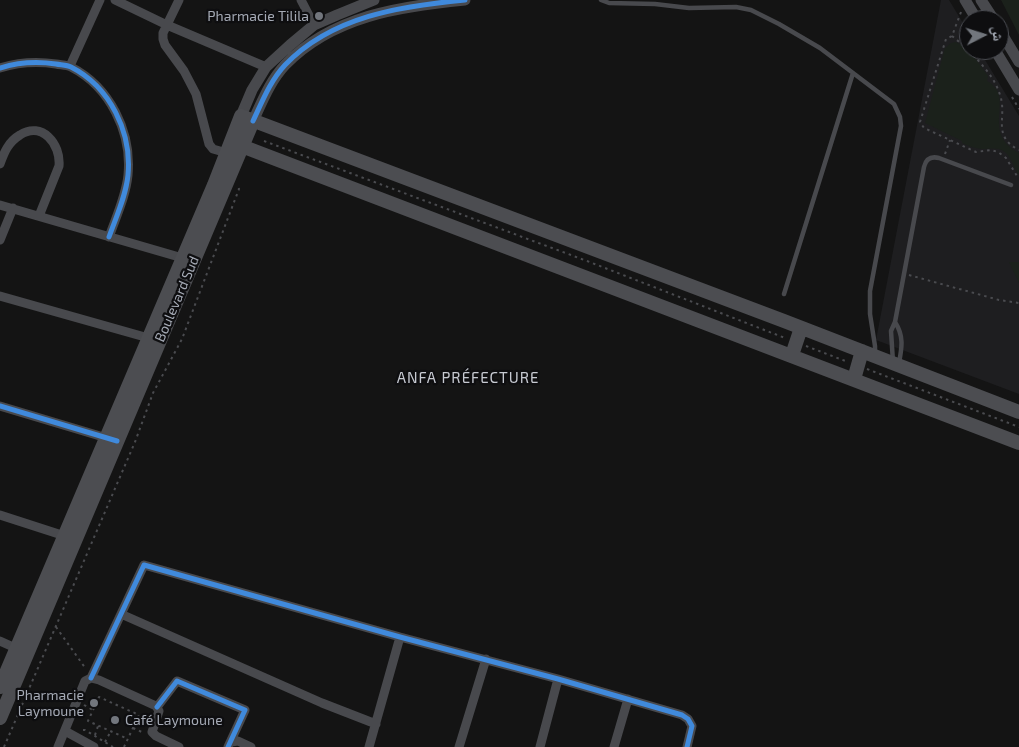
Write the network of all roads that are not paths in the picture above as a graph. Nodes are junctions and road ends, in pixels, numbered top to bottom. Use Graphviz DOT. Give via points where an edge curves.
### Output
graph roads {
  1 [pos="100,0"];
  2 [pos="115,0"];
  3 [pos="178,0"];
  4 [pos="301,0"];
  5 [pos="375,0"];
  6 [pos="465,0"];
  7 [pos="601,0"];
  8 [pos="377,13"];
  9 [pos="167,25"];
  10 [pos="314,26"];
  11 [pos="1009,45"];
  12 [pos="1018,59"];
  13 [pos="1001,60"];
  14 [pos="70,66"];
  15 [pos="266,67"];
  16 [pos="0,68"];
  17 [pos="853,73"];
  18 [pos="1019,90"];
  19 [pos="247,119"];
  20 [pos="233,147"];
  21 [pos="0,164"];
  22 [pos="1011,186"];
  23 [pos="0,204"];
  24 [pos="13,208"];
  25 [pos="38,216"];
  26 [pos="109,237"];
  27 [pos="0,240"];
  28 [pos="188,260"];
  29 [pos="784,294"];
  30 [pos="0,296"];
  31 [pos="895,322"];
  32 [pos="800,328"];
  33 [pos="154,339"];
  34 [pos="794,348"];
  35 [pos="868,354"];
  36 [pos="896,365"];
  37 [pos="856,372"];
  38 [pos="0,406"];
  39 [pos="1019,412"];
  40 [pos="112,439"];
  41 [pos="1019,443"];
  42 [pos="0,515"];
  43 [pos="70,538"];
  44 [pos="121,614"];
  45 [pos="400,637"];
  46 [pos="0,641"];
  47 [pos="22,651"];
  48 [pos="486,659"];
  49 [pos="91,678"];
  50 [pos="558,679"];
  51 [pos="0,687"];
  52 [pos="628,699"];
  53 [pos="157,707"];
  54 [pos="0,718"];
  55 [pos="376,724"];
  56 [pos="65,731"];
  57 [pos="230,744"];
  58 [pos="58,747"];
  59 [pos="94,747"];
  60 [pos="179,747"];
  61 [pos="250,747"];
  62 [pos="369,747"];
  63 [pos="459,747"];
  64 [pos="540,747"];
  65 [pos="614,747"];
  66 [pos="687,747"];
  1 -- 14 [label="street"];
  2 -- 9 [label="street"];
  3 -- 9 [label="street"];
  4 -- 10 [label="street"];
  5 -- 8 [label="street"];
  5 -- 10 [label="street, Boulevard Sud"];
  6 -- 8 [label="street, Boulevard Sud"];
  7 -- 17 [label="lane" via="689,8 744,8 800,36"];
  8 -- 19 [label="street, Boulevard Sud" via="324,35 305,48 285,66"];
  9 -- 15 [label="street"];
  9 -- 20 [label="street" via="163,33 165,45 184,70 196,94 209,144 213,149"];
  10 -- 15 [label="street, Boulevard Sud"];
  11 -- 12 [label="street"];
  13 -- 18 [label="street"];
  14 -- 16 [label="street" via="20,62"];
  14 -- 26 [label="street" via="109,101 122,123 128,148 128,176"];
  15 -- 19 [label="street, Boulevard Sud" via="252,90"];
  17 -- 29 [label="lane"];
  17 -- 35 [label="lane" via="891,100 901,121 870,291 875,346"];
  19 -- 20 [label="main road, Boulevard Sud"];
  19 -- 32 [label="main road"];
  20 -- 28 [label="main road, Boulevard Sud"];
  20 -- 34 [label="main road"];
  21 -- 25 [label="street" via="12,141 27,132 44,134 54,142 60,166"];
  22 -- 31 [label="lane" via="943,159 932,157 925,164"];
  23 -- 24 [label="street"];
  24 -- 25 [label="street"];
  24 -- 27 [label="street"];
  25 -- 26 [label="street"];
  26 -- 28 [label="street"];
  28 -- 33 [label="main road, Boulevard Sud"];
  30 -- 33 [label="street"];
  31 -- 36 [label="lane" via="891,332"];
  31 -- 36 [label="lane" via="901,331 903,344"];
  32 -- 34 [label="main road"];
  32 -- 35 [label="main road"];
  33 -- 40 [label="main road, Boulevard Sud"];
  34 -- 37 [label="main road"];
  35 -- 36 [label="main road"];
  35 -- 37 [label="main road"];
  36 -- 39 [label="main road"];
  37 -- 41 [label="main road"];
  38 -- 40 [label="street"];
  40 -- 43 [label="main road, Boulevard Sud"];
  42 -- 43 [label="street"];
  43 -- 47 [label="main road, Boulevard Sud"];
  44 -- 45 [label="street" via="144,565"];
  44 -- 49 [label="street"];
  44 -- 55 [label="street"];
  45 -- 48 [label="street"];
  45 -- 55 [label="street"];
  46 -- 47 [label="street"];
  47 -- 51 [label="main road, Boulevard Sud"];
  47 -- 54 [label="main road, Boulevard Sud"];
  48 -- 50 [label="street"];
  48 -- 63 [label="street"];
  49 -- 53 [label="street"];
  49 -- 56 [label="street" via="85,681"];
  50 -- 52 [label="street"];
  50 -- 64 [label="street"];
  52 -- 65 [label="street"];
  52 -- 66 [label="street" via="686,717 692,726"];
  53 -- 57 [label="street" via="177,681 245,710"];
  53 -- 60 [label="street" via="159,711 152,732"];
  55 -- 62 [label="street"];
  56 -- 58 [label="street"];
  56 -- 59 [label="street"];
  57 -- 61 [label="street" via="238,741"];
}
